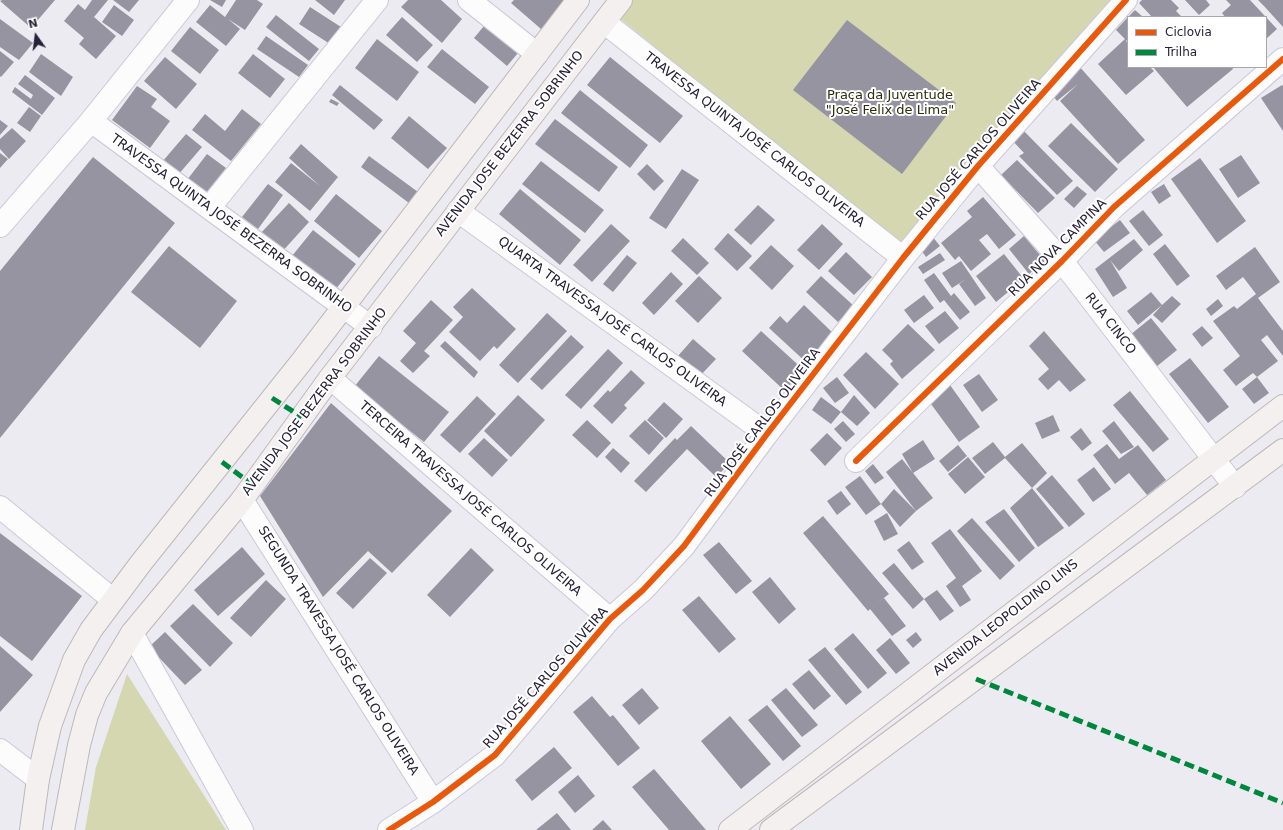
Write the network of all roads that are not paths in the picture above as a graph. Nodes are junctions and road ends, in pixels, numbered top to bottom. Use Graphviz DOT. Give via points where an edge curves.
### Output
graph roads {
  1 [pos="188,0"];
  2 [pos="377,0"];
  3 [pos="469,0"];
  4 [pos="578,0"];
  5 [pos="621,0"];
  6 [pos="1126,0"];
  7 [pos="604,22"];
  8 [pos="537,54"];
  9 [pos="1283,59"];
  10 [pos="91,121"];
  11 [pos="978,166"];
  12 [pos="210,207"];
  13 [pos="458,211"];
  14 [pos="0,226"];
  15 [pos="903,258"];
  16 [pos="1062,261"];
  17 [pos="343,307"];
  18 [pos="371,327"];
  19 [pos="330,378"];
  20 [pos="1283,406"];
  21 [pos="767,434"];
  22 [pos="1283,450"];
  23 [pos="1213,459"];
  24 [pos="856,461"];
  25 [pos="1235,487"];
  26 [pos="242,500"];
  27 [pos="0,507"];
  28 [pos="112,599"];
  29 [pos="610,619"];
  30 [pos="132,633"];
  31 [pos="0,750"];
  32 [pos="38,779"];
  33 [pos="433,802"];
  34 [pos="31,830"];
  35 [pos="63,830"];
  36 [pos="242,830"];
  37 [pos="389,830"];
  38 [pos="730,830"];
  39 [pos="771,830"];
  1 -- 10 [label="street"];
  2 -- 12 [label="street"];
  3 -- 8 [label="street"];
  4 -- 8 [label="main road"];
  5 -- 7 [label="main road, AVENIDA JOSE BEZERRA SOBRINHO"];
  6 -- 11 [label="street, RUA JOSÉ CARLOS OLIVEIRA"];
  7 -- 13 [label="main road, AVENIDA JOSE BEZERRA SOBRINHO"];
  7 -- 15 [label="street, TRAVESSA QUINTA JOSÉ CARLOS OLIVEIRA"];
  8 -- 17 [label="main road"];
  9 -- 16 [label="street, RUA NOVA CAMPINA" via="1114,207"];
  10 -- 12 [label="street, TRAVESSA QUINTA JOSÉ BEZERRA SOBRINHO"];
  10 -- 14 [label="street"];
  11 -- 15 [label="street, RUA JOSÉ CARLOS OLIVEIRA"];
  11 -- 16 [label="street, RUA CINCO"];
  12 -- 17 [label="street, TRAVESSA QUINTA JOSÉ BEZERRA SOBRINHO"];
  13 -- 18 [label="main road, AVENIDA JOSE BEZERRA SOBRINHO"];
  13 -- 21 [label="street, QUARTA TRAVESSA JOSÉ CARLOS OLIVEIRA"];
  15 -- 21 [label="street, RUA JOSÉ CARLOS OLIVEIRA"];
  16 -- 23 [label="street, RUA CINCO"];
  16 -- 24 [label="street, RUA NOVA CAMPINA"];
  17 -- 18 [label="street, TRAVESSA QUINTA JOSÉ BEZERRA SOBRINHO"];
  17 -- 28 [label="main road"];
  18 -- 19 [label="main road, AVENIDA JOSE BEZERRA SOBRINHO"];
  19 -- 26 [label="main road, AVENIDA JOSE BEZERRA SOBRINHO"];
  19 -- 29 [label="street, TERCEIRA TRAVESSA JOSÉ CARLOS OLIVEIRA"];
  20 -- 23 [label="main road, AVENIDA LEOPOLDINO LINS"];
  21 -- 29 [label="street, RUA JOSÉ CARLOS OLIVEIRA" via="684,546"];
  22 -- 25 [label="main road"];
  23 -- 25 [label="street, RUA CINCO"];
  23 -- 38 [label="main road, AVENIDA LEOPOLDINO LINS"];
  25 -- 39 [label="main road"];
  26 -- 30 [label="main road, AVENIDA JOSE BEZERRA SOBRINHO"];
  26 -- 33 [label="street, SEGUNDA TRAVESSA JOSÉ CARLOS OLIVEIRA"];
  27 -- 28 [label="street"];
  28 -- 30 [label="main road"];
  28 -- 32 [label="main road" via="74,660 50,726"];
  29 -- 33 [label="street, RUA JOSÉ CARLOS OLIVEIRA" via="495,755"];
  30 -- 35 [label="main road, AVENIDA JOSE BEZERRA SOBRINHO" via="96,693 87,715"];
  30 -- 36 [label="street"];
  31 -- 32 [label="street"];
  32 -- 34 [label="main road"];
  33 -- 37 [label="street, RUA JOSÉ CARLOS OLIVEIRA"];
}
